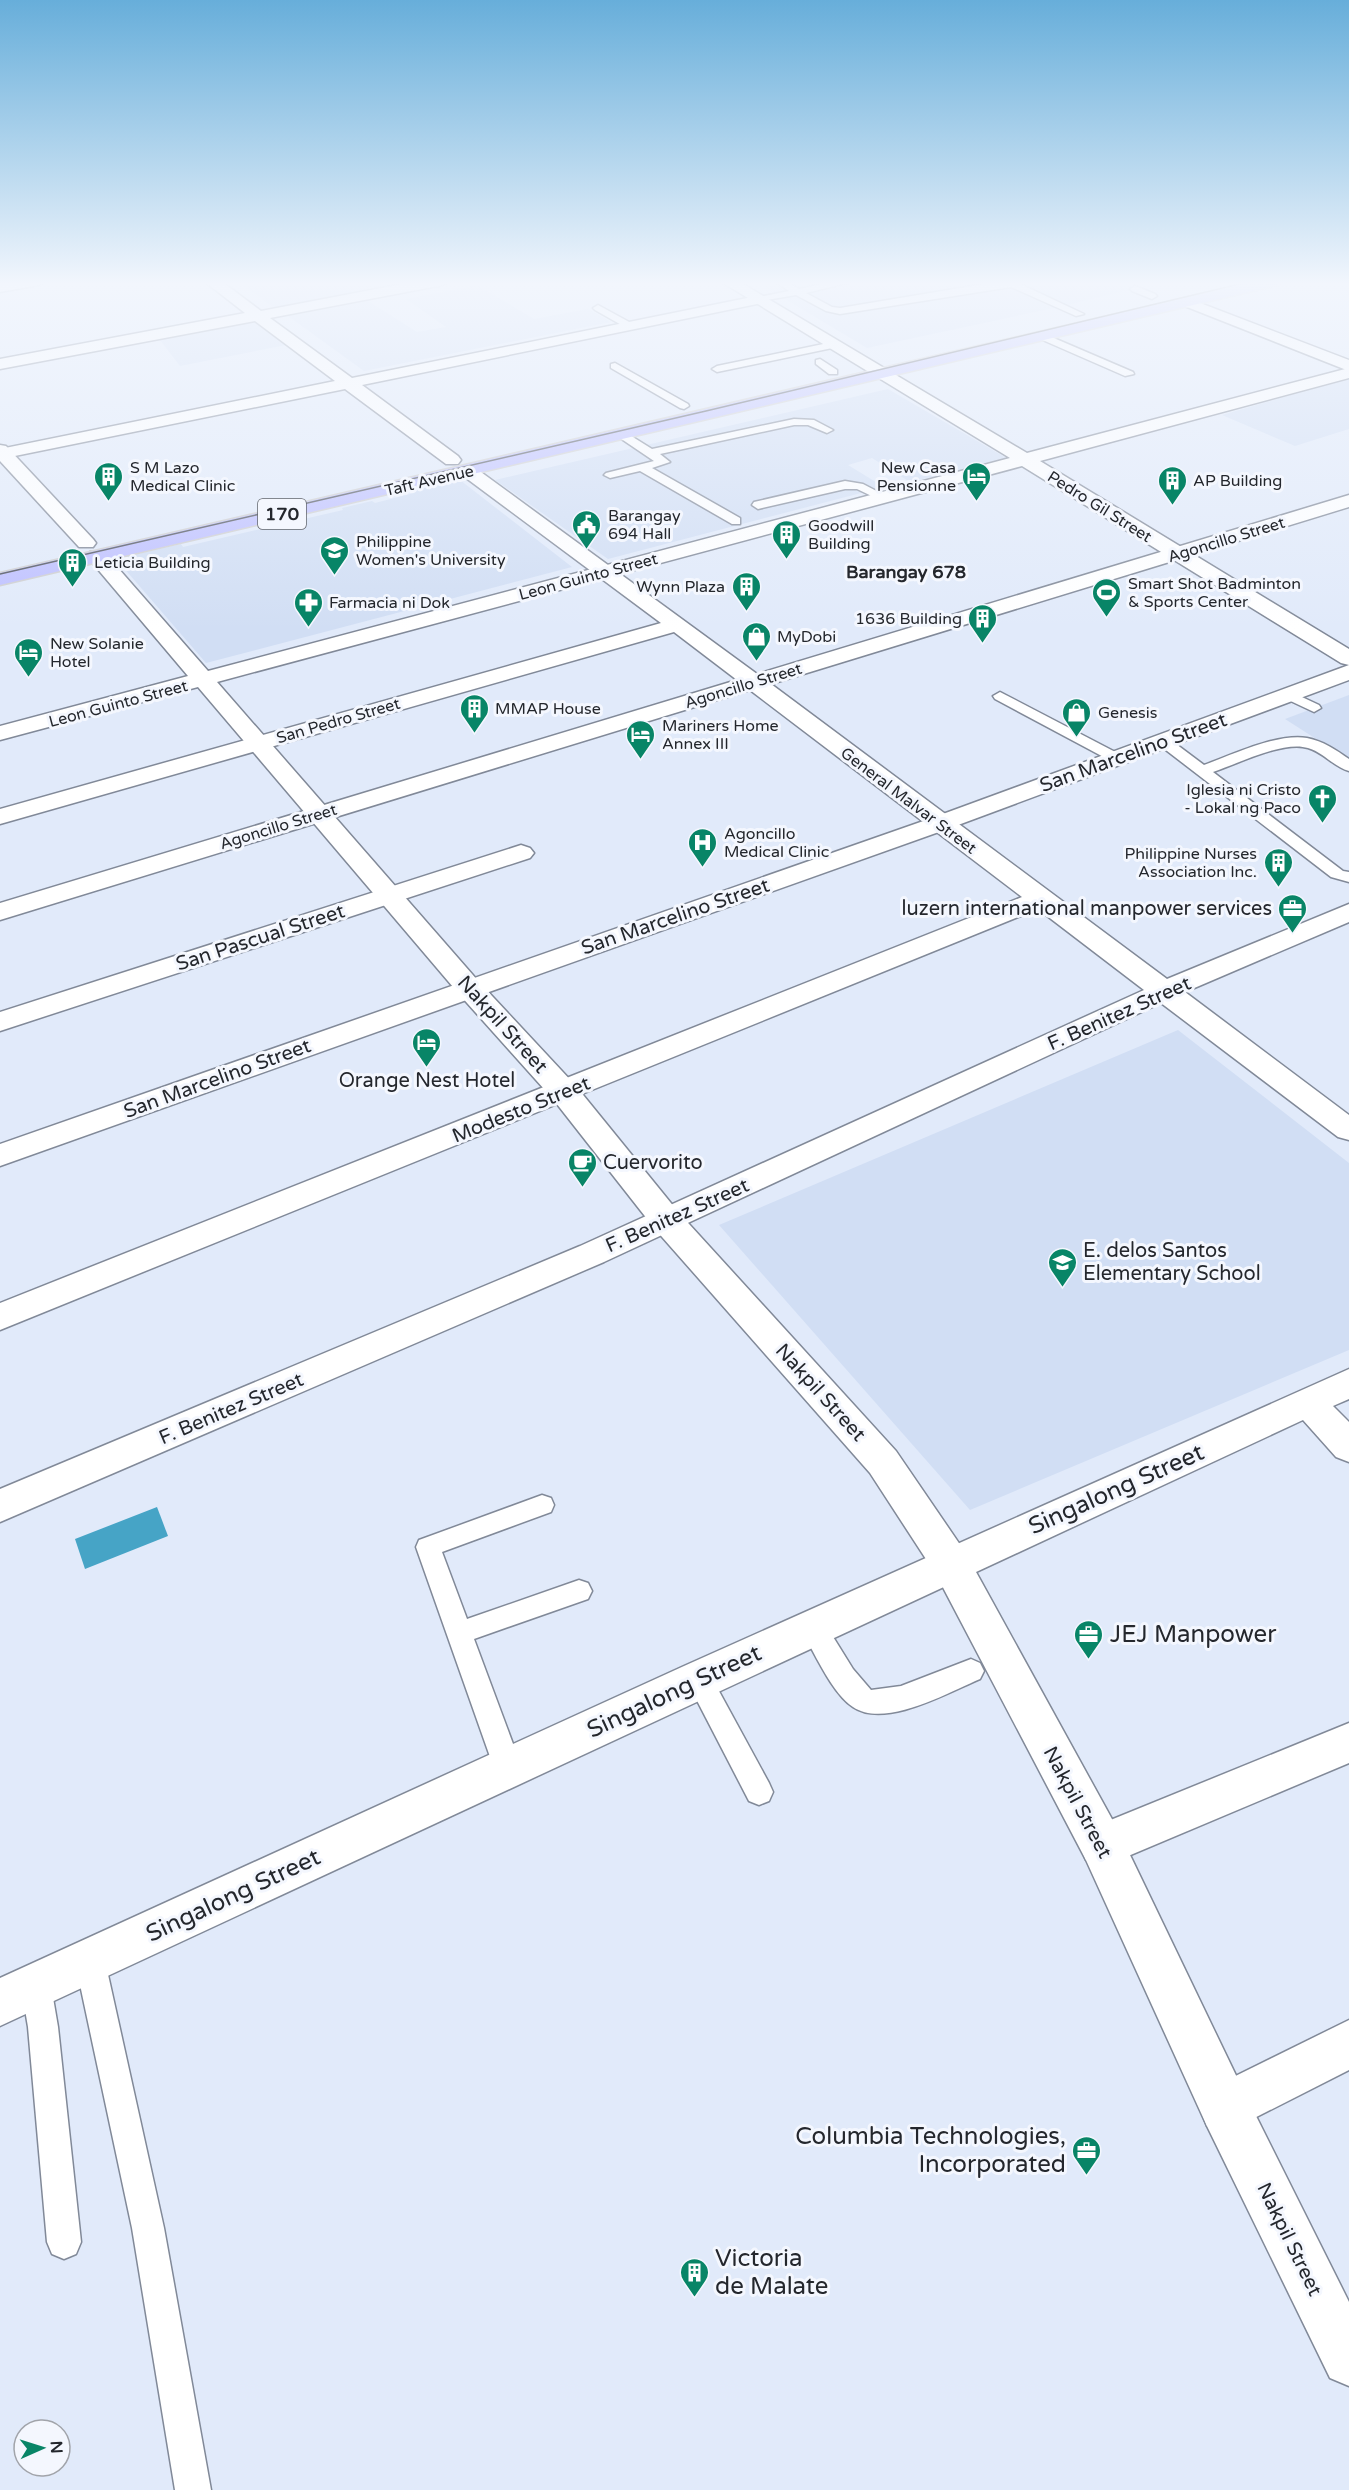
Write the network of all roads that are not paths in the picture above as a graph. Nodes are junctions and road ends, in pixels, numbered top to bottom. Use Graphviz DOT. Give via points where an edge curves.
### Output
graph roads {
  1 [pos="273,397"];
  2 [pos="368,397"];
  3 [pos="669,397"];
  4 [pos="710,397"];
  5 [pos="784,397"];
  6 [pos="921,397"];
  7 [pos="1255,397"];
  8 [pos="684,406"];
  9 [pos="826,430"];
  10 [pos="624,435"];
  11 [pos="1,452"];
  12 [pos="651,453"];
  13 [pos="1024,459"];
  14 [pos="452,460"];
  15 [pos="642,467"];
  16 [pos="468,471"];
  17 [pos="610,475"];
  18 [pos="882,497"];
  19 [pos="1349,501"];
  20 [pos="758,505"];
  21 [pos="736,522"];
  22 [pos="91,550"];
  23 [pos="1178,554"];
  24 [pos="0,562"];
  25 [pos="606,571"];
  26 [pos="0,579"];
  27 [pos="677,625"];
  28 [pos="1349,658"];
  29 [pos="1349,672"];
  30 [pos="204,680"];
  31 [pos="753,682"];
  32 [pos="1287,694"];
  33 [pos="1000,696"];
  34 [pos="1314,708"];
  35 [pos="0,734"];
  36 [pos="1163,741"];
  37 [pos="258,743"];
  38 [pos="1116,758"];
  39 [pos="1349,766"];
  40 [pos="1202,771"];
  41 [pos="320,813"];
  42 [pos="0,817"];
  43 [pos="941,823"];
  44 [pos="521,853"];
  45 [pos="1349,877"];
  46 [pos="389,894"];
  47 [pos="1041,899"];
  48 [pos="0,912"];
  49 [pos="1349,912"];
  50 [pos="469,988"];
  51 [pos="1164,991"];
  52 [pos="0,1022"];
  53 [pos="564,1092"];
  54 [pos="1349,1130"];
  55 [pos="0,1155"];
  56 [pos="667,1221"];
  57 [pos="0,1317"];
  58 [pos="1349,1383"];
  59 [pos="1308,1402"];
  60 [pos="1349,1447"];
  61 [pos="542,1504"];
  62 [pos="0,1506"];
  63 [pos="951,1564"];
  64 [pos="579,1591"];
  65 [pos="813,1627"];
  66 [pos="460,1633"];
  67 [pos="971,1671"];
  68 [pos="699,1679"];
  69 [pos="1349,1743"];
  70 [pos="508,1768"];
  71 [pos="759,1792"];
  72 [pos="1102,1845"];
  73 [pos="90,1960"];
  74 [pos="18,1994"];
  75 [pos="1349,2044"];
  76 [pos="1225,2108"];
  77 [pos="64,2242"];
  78 [pos="1349,2359"];
  79 [pos="193,2490"];
  1 -- 11 [label="street"];
  2 -- 14 [label="street"];
  3 -- 8 [label="lane"];
  4 -- 8 [label="main road, Taft Avenue / 170"];
  5 -- 10 [label="main road, Taft Avenue / 170"];
  6 -- 13 [label="street, Pedro Gil Street"];
  7 -- 13 [label="street, Leon Guinto Street"];
  8 -- 14 [label="main road, Taft Avenue / 170"];
  9 -- 12 [label="lane" via="810,422 794,422"];
  10 -- 12 [label="lane"];
  10 -- 16 [label="main road, Taft Avenue / 170"];
  11 -- 22 [label="street, Nakpil Street"];
  12 -- 15 [label="lane" via="664,462"];
  13 -- 18 [label="street, Leon Guinto Street"];
  13 -- 23 [label="street, Pedro Gil Street"];
  14 -- 22 [label="main road, Taft Avenue / 170"];
  15 -- 17 [label="lane"];
  15 -- 21 [label="lane"];
  16 -- 22 [label="main road, Taft Avenue / 170"];
  16 -- 25 [label="street, General Malvar Street"];
  18 -- 20 [label="lane" via="859,486 844,485"];
  18 -- 25 [label="street, Leon Guinto Street"];
  19 -- 23 [label="street, Agoncillo Street"];
  22 -- 24 [label="main road, Taft Avenue / 170"];
  22 -- 26 [label="main road, Taft Avenue / 170"];
  22 -- 30 [label="street, Nakpil Street"];
  23 -- 28 [label="street, Pedro Gil Street"];
  23 -- 31 [label="street, Agoncillo Street"];
  25 -- 27 [label="street, General Malvar Street"];
  25 -- 30 [label="street, Leon Guinto Street"];
  27 -- 31 [label="street, General Malvar Street"];
  27 -- 37 [label="street, San Pedro Street"];
  29 -- 32 [label="street, San Marcelino Street"];
  30 -- 35 [label="street, Leon Guinto Street"];
  30 -- 37 [label="street, Nakpil Street"];
  31 -- 41 [label="street, Agoncillo Street"];
  31 -- 43 [label="street, General Malvar Street"];
  32 -- 34 [label="lane"];
  32 -- 36 [label="street, San Marcelino Street"];
  33 -- 38 [label="lane"];
  36 -- 38 [label="street, San Marcelino Street"];
  36 -- 40 [label="lane"];
  37 -- 41 [label="street, Nakpil Street"];
  37 -- 42 [label="street, San Pedro Street"];
  38 -- 43 [label="street, San Marcelino Street"];
  39 -- 40 [label="lane" via="1303,742"];
  40 -- 45 [label="lane" via="1337,874"];
  41 -- 46 [label="street, Nakpil Street"];
  41 -- 48 [label="street, Agoncillo Street"];
  43 -- 47 [label="street, General Malvar Street"];
  43 -- 50 [label="street, San Marcelino Street"];
  44 -- 46 [label="street, San Pascual Street"];
  46 -- 50 [label="street, Nakpil Street"];
  46 -- 52 [label="street, San Pascual Street"];
  47 -- 51 [label="street, General Malvar Street"];
  47 -- 53 [label="street, Modesto Street"];
  49 -- 51 [label="street, F. Benitez Street"];
  50 -- 53 [label="street, Nakpil Street"];
  50 -- 55 [label="street, San Marcelino Street"];
  51 -- 54 [label="street, General Malvar Street"];
  51 -- 56 [label="street, F. Benitez Street"];
  53 -- 56 [label="street, Nakpil Street"];
  53 -- 57 [label="street, Modesto Street"];
  56 -- 62 [label="street, F. Benitez Street"];
  56 -- 63 [label="street, Nakpil Street" via="883,1462"];
  58 -- 59 [label="street, Singalong Street"];
  59 -- 60 [label="street"];
  59 -- 63 [label="street, Singalong Street"];
  61 -- 66 [label="lane" via="428,1547"];
  63 -- 65 [label="street, Singalong Street"];
  63 -- 72 [label="street, Nakpil Street"];
  64 -- 66 [label="lane"];
  65 -- 67 [label="lane" via="859,1696 867,1701 889,1702"];
  65 -- 68 [label="street, Singalong Street"];
  66 -- 70 [label="lane"];
  68 -- 70 [label="street, Singalong Street"];
  68 -- 71 [label="lane"];
  69 -- 72 [label="street"];
  70 -- 73 [label="street, Singalong Street"];
  72 -- 76 [label="street, Nakpil Street"];
  73 -- 74 [label="street, Singalong Street"];
  73 -- 79 [label="lane" via="148,2228"];
  74 -- 77 [label="lane" via="43,2027"];
  75 -- 76 [label="street"];
  76 -- 78 [label="street, Nakpil Street"];
}
